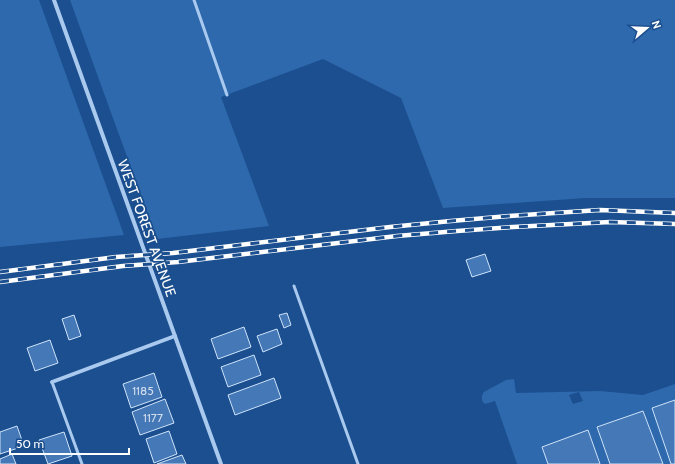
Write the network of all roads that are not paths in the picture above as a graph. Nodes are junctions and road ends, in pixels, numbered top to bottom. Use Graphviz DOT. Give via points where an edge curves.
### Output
graph roads {
  1 [pos="54,0"];
  2 [pos="194,0"];
  3 [pos="227,95"];
  4 [pos="294,286"];
  5 [pos="175,336"];
  6 [pos="52,382"];
  7 [pos="82,464"];
  8 [pos="221,464"];
  9 [pos="358,464"];
  1 -- 5 [label="street, WEST FOREST AVENUE"];
  2 -- 3 [label="lane"];
  4 -- 9 [label="lane"];
  5 -- 6 [label="street"];
  5 -- 8 [label="street, WEST FOREST AVENUE"];
  6 -- 7 [label="lane"];
}
